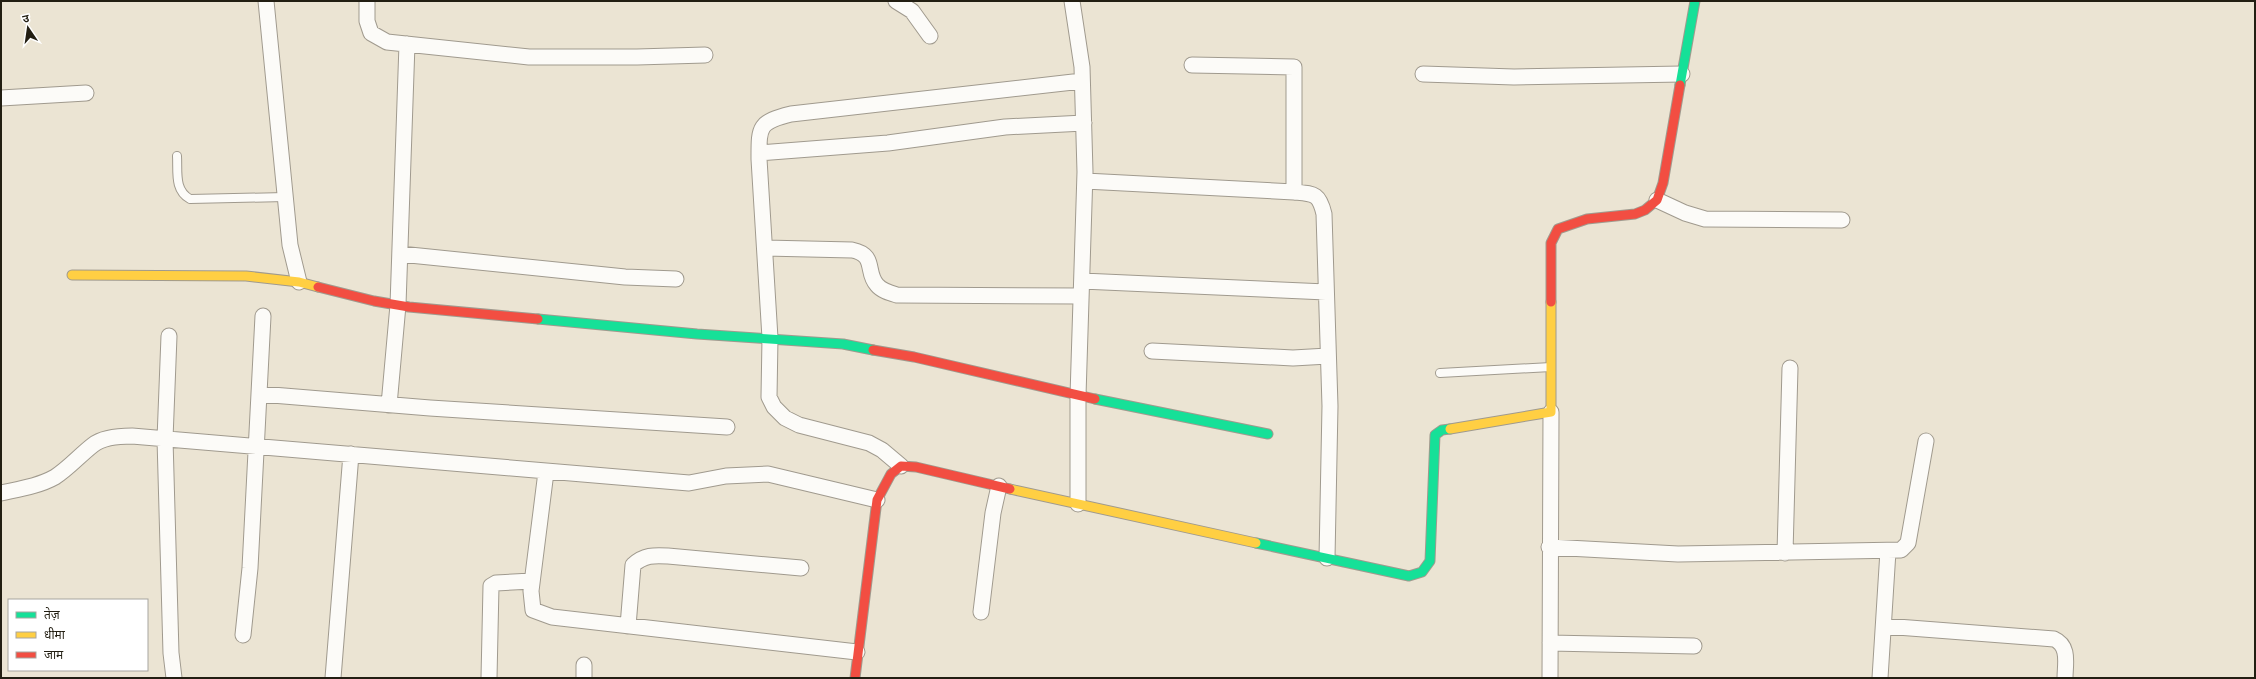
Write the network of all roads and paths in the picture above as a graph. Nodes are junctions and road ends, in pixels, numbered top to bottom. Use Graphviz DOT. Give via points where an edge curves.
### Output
graph roads {
  1 [pos="266,1"];
  2 [pos="367,1"];
  3 [pos="896,1"];
  4 [pos="1072,1"];
  5 [pos="1695,1"];
  6 [pos="930,36"];
  7 [pos="407,44"];
  8 [pos="705,55"];
  9 [pos="1192,65"];
  10 [pos="1423,74"];
  11 [pos="1682,74"];
  12 [pos="1082,80"];
  13 [pos="86,93"];
  14 [pos="1,98"];
  15 [pos="1084,123"];
  16 [pos="759,153"];
  17 [pos="177,156"];
  18 [pos="1085,180"];
  19 [pos="1294,192"];
  20 [pos="285,197"];
  21 [pos="1657,200"];
  22 [pos="1842,220"];
  23 [pos="764,248"];
  24 [pos="400,254"];
  25 [pos="72,275"];
  26 [pos="676,279"];
  27 [pos="1082,281"];
  28 [pos="299,282"];
  29 [pos="1326,292"];
  30 [pos="1081,296"];
  31 [pos="398,305"];
  32 [pos="263,316"];
  33 [pos="169,336"];
  34 [pos="770,338"];
  35 [pos="1152,351"];
  36 [pos="1328,356"];
  37 [pos="1551,367"];
  38 [pos="1790,368"];
  39 [pos="1440,373"];
  40 [pos="260,394"];
  41 [pos="1078,396"];
  42 [pos="389,405"];
  43 [pos="1552,412"];
  44 [pos="727,427"];
  45 [pos="1268,434"];
  46 [pos="165,439"];
  47 [pos="1926,441"];
  48 [pos="257,447"];
  49 [pos="351,454"];
  50 [pos="901,466"];
  51 [pos="546,472"];
  52 [pos="998,486"];
  53 [pos="1,493"];
  54 [pos="877,500"];
  55 [pos="1078,504"];
  56 [pos="1549,547"];
  57 [pos="1888,552"];
  58 [pos="1785,553"];
  59 [pos="1327,558"];
  60 [pos="801,568"];
  61 [pos="532,581"];
  62 [pos="982,612"];
  63 [pos="628,626"];
  64 [pos="1884,626"];
  65 [pos="243,635"];
  66 [pos="1550,643"];
  67 [pos="1694,646"];
  68 [pos="857,652"];
  69 [pos="174,678"];
  70 [pos="332,678"];
  71 [pos="489,678"];
  72 [pos="855,678"];
  73 [pos="1550,678"];
  74 [pos="1880,678"];
  75 [pos="2065,678"];
  1 -- 20 [label="street"];
  2 -- 7 [label="street" via="367,21 371,33 387,42"];
  3 -- 6 [label="street" via="912,12"];
  4 -- 12 [label="street"];
  5 -- 11 [label="street"];
  7 -- 8 [label="street" via="529,56"];
  7 -- 24 [label="street"];
  9 -- 19 [label="street" via="1294,67"];
  10 -- 11 [label="street" via="1514,77"];
  11 -- 21 [label="street" via="1663,183"];
  12 -- 15 [label="street"];
  12 -- 16 [label="street" via="772,118 760,133"];
  13 -- 14 [label="street"];
  15 -- 16 [label="street" via="1005,127 888,143"];
  15 -- 18 [label="street"];
  16 -- 23 [label="street"];
  17 -- 20 [label="lane" via="179,188 182,195 190,199"];
  18 -- 19 [label="street"];
  18 -- 27 [label="street"];
  19 -- 29 [label="street" via="1313,194 1321,201 1324,214"];
  20 -- 28 [label="street" via="290,245"];
  21 -- 22 [label="street" via="1705,219"];
  21 -- 37 [label="street" via="1645,210 1634,214 1587,219 1558,229 1551,244"];
  23 -- 30 [label="street" via="862,252 868,258 876,285 886,292 897,295"];
  23 -- 34 [label="street"];
  24 -- 26 [label="street" via="625,277"];
  24 -- 31 [label="street"];
  25 -- 28 [label="street" via="246,276"];
  27 -- 29 [label="street"];
  27 -- 30 [label="street"];
  28 -- 31 [label="street"];
  29 -- 36 [label="street"];
  30 -- 41 [label="street"];
  31 -- 34 [label="street" via="697,334"];
  31 -- 42 [label="street"];
  32 -- 40 [label="street"];
  33 -- 46 [label="street"];
  34 -- 41 [label="street" via="843,344 914,357"];
  34 -- 50 [label="street" via="769,396 774,407 785,418 800,425 869,443"];
  35 -- 36 [label="street" via="1293,358"];
  36 -- 59 [label="street" via="1330,414"];
  37 -- 39 [label="lane"];
  37 -- 43 [label="street"];
  38 -- 58 [label="street"];
  40 -- 42 [label="street"];
  40 -- 48 [label="street"];
  41 -- 45 [label="street"];
  41 -- 55 [label="street"];
  42 -- 44 [label="street"];
  43 -- 56 [label="street"];
  43 -- 59 [label="street" via="1442,430 1436,435 1430,561 1427,569 1420,574 1409,576"];
  46 -- 48 [label="street"];
  46 -- 53 [label="street" via="115,436 94,444 54,477 32,486"];
  46 -- 69 [label="street"];
  47 -- 57 [label="street" via="1908,543 1901,550"];
  48 -- 49 [label="street"];
  48 -- 65 [label="street" via="250,568"];
  49 -- 51 [label="street"];
  49 -- 70 [label="street"];
  50 -- 52 [label="street" via="916,467"];
  50 -- 54 [label="street" via="891,474"];
  51 -- 54 [label="street" via="689,482 768,474"];
  51 -- 61 [label="street"];
  52 -- 55 [label="street"];
  52 -- 62 [label="street"];
  54 -- 68 [label="street"];
  55 -- 59 [label="street"];
  56 -- 58 [label="street" via="1678,554"];
  56 -- 66 [label="street"];
  57 -- 58 [label="street"];
  57 -- 64 [label="street"];
  60 -- 63 [label="street" via="668,556 651,555 640,558 633,565"];
  61 -- 63 [label="street" via="533,610 539,614"];
  61 -- 71 [label="street" via="496,583 491,586"];
  63 -- 68 [label="street"];
  64 -- 74 [label="street"];
  64 -- 75 [label="street" via="2054,639 2065,649"];
  66 -- 67 [label="street"];
  66 -- 73 [label="street"];
  68 -- 72 [label="street"];
}
